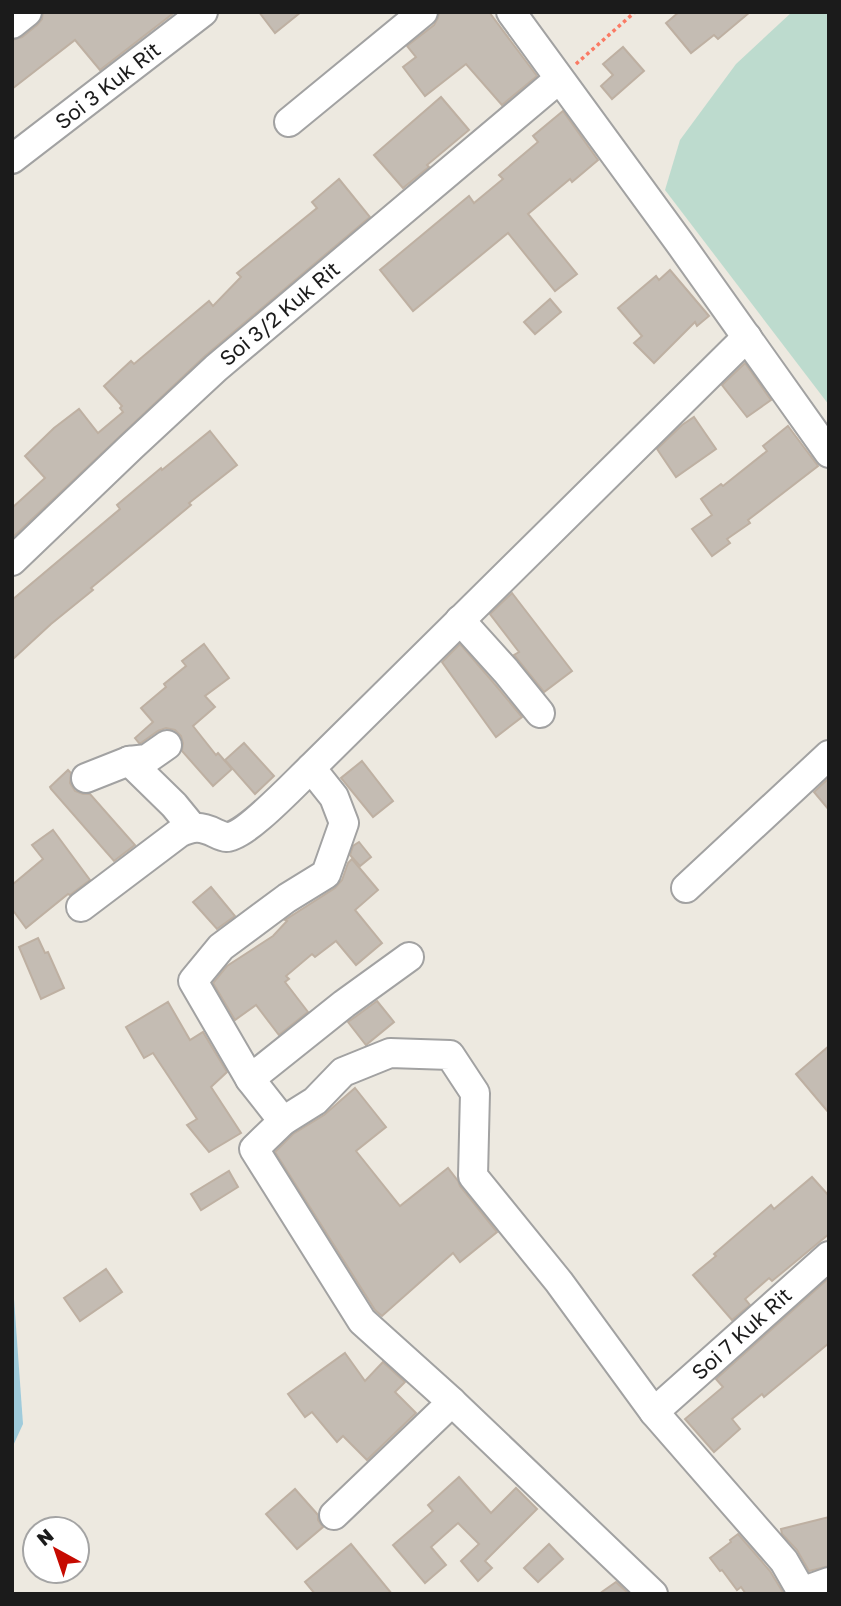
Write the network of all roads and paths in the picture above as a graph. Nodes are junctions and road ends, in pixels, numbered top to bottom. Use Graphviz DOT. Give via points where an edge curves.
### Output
graph roads {
  1 [pos="27,12"];
  2 [pos="203,12"];
  3 [pos="423,12"];
  4 [pos="511,12"];
  5 [pos="635,12"];
  6 [pos="12,24"];
  7 [pos="559,79"];
  8 [pos="289,122"];
  9 [pos="12,159"];
  10 [pos="747,337"];
  11 [pos="829,453"];
  12 [pos="12,561"];
  13 [pos="460,620"];
  14 [pos="540,713"];
  15 [pos="167,745"];
  16 [pos="829,755"];
  17 [pos="129,761"];
  18 [pos="311,768"];
  19 [pos="86,778"];
  20 [pos="192,827"];
  21 [pos="686,887"];
  22 [pos="81,907"];
  23 [pos="409,957"];
  24 [pos="250,1079"];
  25 [pos="283,1121"];
  26 [pos="829,1256"];
  27 [pos="452,1402"];
  28 [pos="654,1412"];
  29 [pos="334,1515"];
  30 [pos="829,1582"];
  31 [pos="802,1593"];
  32 [pos="653,1594"];
  1 -- 6 [label="street"];
  2 -- 9 [label="street, Soi 3 Kuk Rit"];
  3 -- 8 [label="street"];
  4 -- 7 [label="street"];
  5 -- 7 [label="path"];
  7 -- 10 [label="street"];
  7 -- 12 [label="street, Soi 3/2 Kuk Rit" via="216,368"];
  10 -- 11 [label="street"];
  10 -- 13 [label="street"];
  13 -- 14 [label="street"];
  13 -- 18 [label="street"];
  15 -- 17 [label="street" via="147,759"];
  16 -- 21 [label="street"];
  17 -- 19 [label="street"];
  17 -- 20 [label="street"];
  18 -- 20 [label="street" via="256,821 234,835 225,837"];
  18 -- 24 [label="street" via="334,797 344,822 326,874 221,947 193,981"];
  20 -- 22 [label="street"];
  23 -- 24 [label="street"];
  24 -- 25 [label="street"];
  25 -- 27 [label="street" via="254,1149 362,1321"];
  25 -- 28 [label="street" via="316,1101 342,1072 390,1053 450,1055 475,1093 473,1175"];
  26 -- 28 [label="street, Soi 7 Kuk Rit"];
  27 -- 29 [label="street"];
  27 -- 32 [label="street"];
  28 -- 31 [label="street" via="784,1561"];
  30 -- 31 [label="street"];
}
